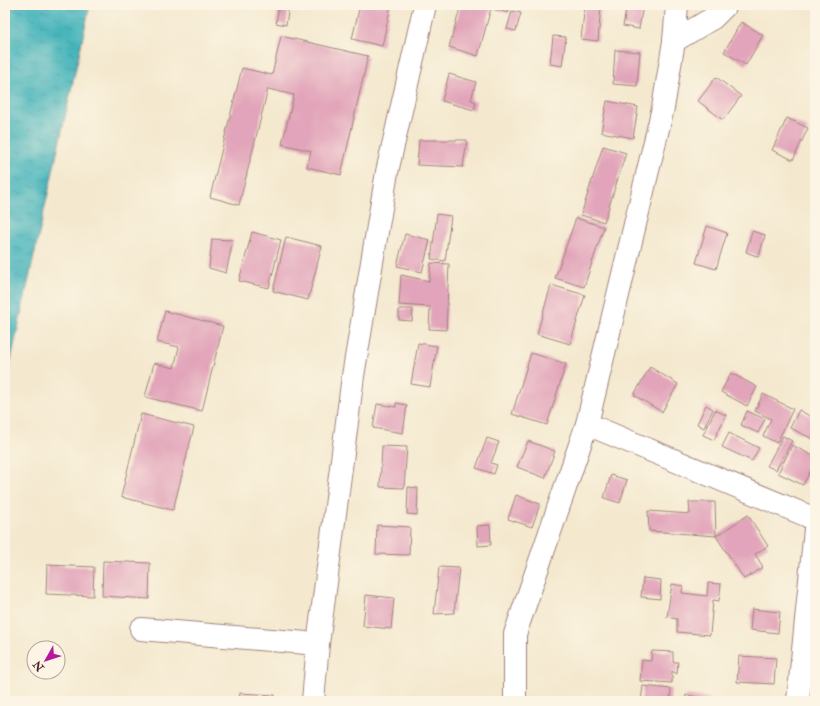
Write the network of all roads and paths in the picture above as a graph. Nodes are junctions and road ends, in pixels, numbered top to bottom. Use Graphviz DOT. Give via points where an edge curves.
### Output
graph roads {
  1 [pos="425,5"];
  2 [pos="677,5"];
  3 [pos="726,5"];
  4 [pos="674,41"];
  5 [pos="587,424"];
  6 [pos="815,519"];
  7 [pos="815,529"];
  8 [pos="141,629"];
  9 [pos="318,644"];
  10 [pos="515,700"];
  11 [pos="313,701"];
  12 [pos="798,701"];
  1 -- 9 [label="street" via="387,172 356,352"];
  2 -- 4 [label="street"];
  3 -- 4 [label="street" via="713,18"];
  4 -- 5 [label="street" via="663,108"];
  5 -- 6 [label="street"];
  5 -- 10 [label="street" via="515,634"];
  7 -- 12 [label="street"];
  8 -- 9 [label="street"];
  9 -- 11 [label="street"];
}
